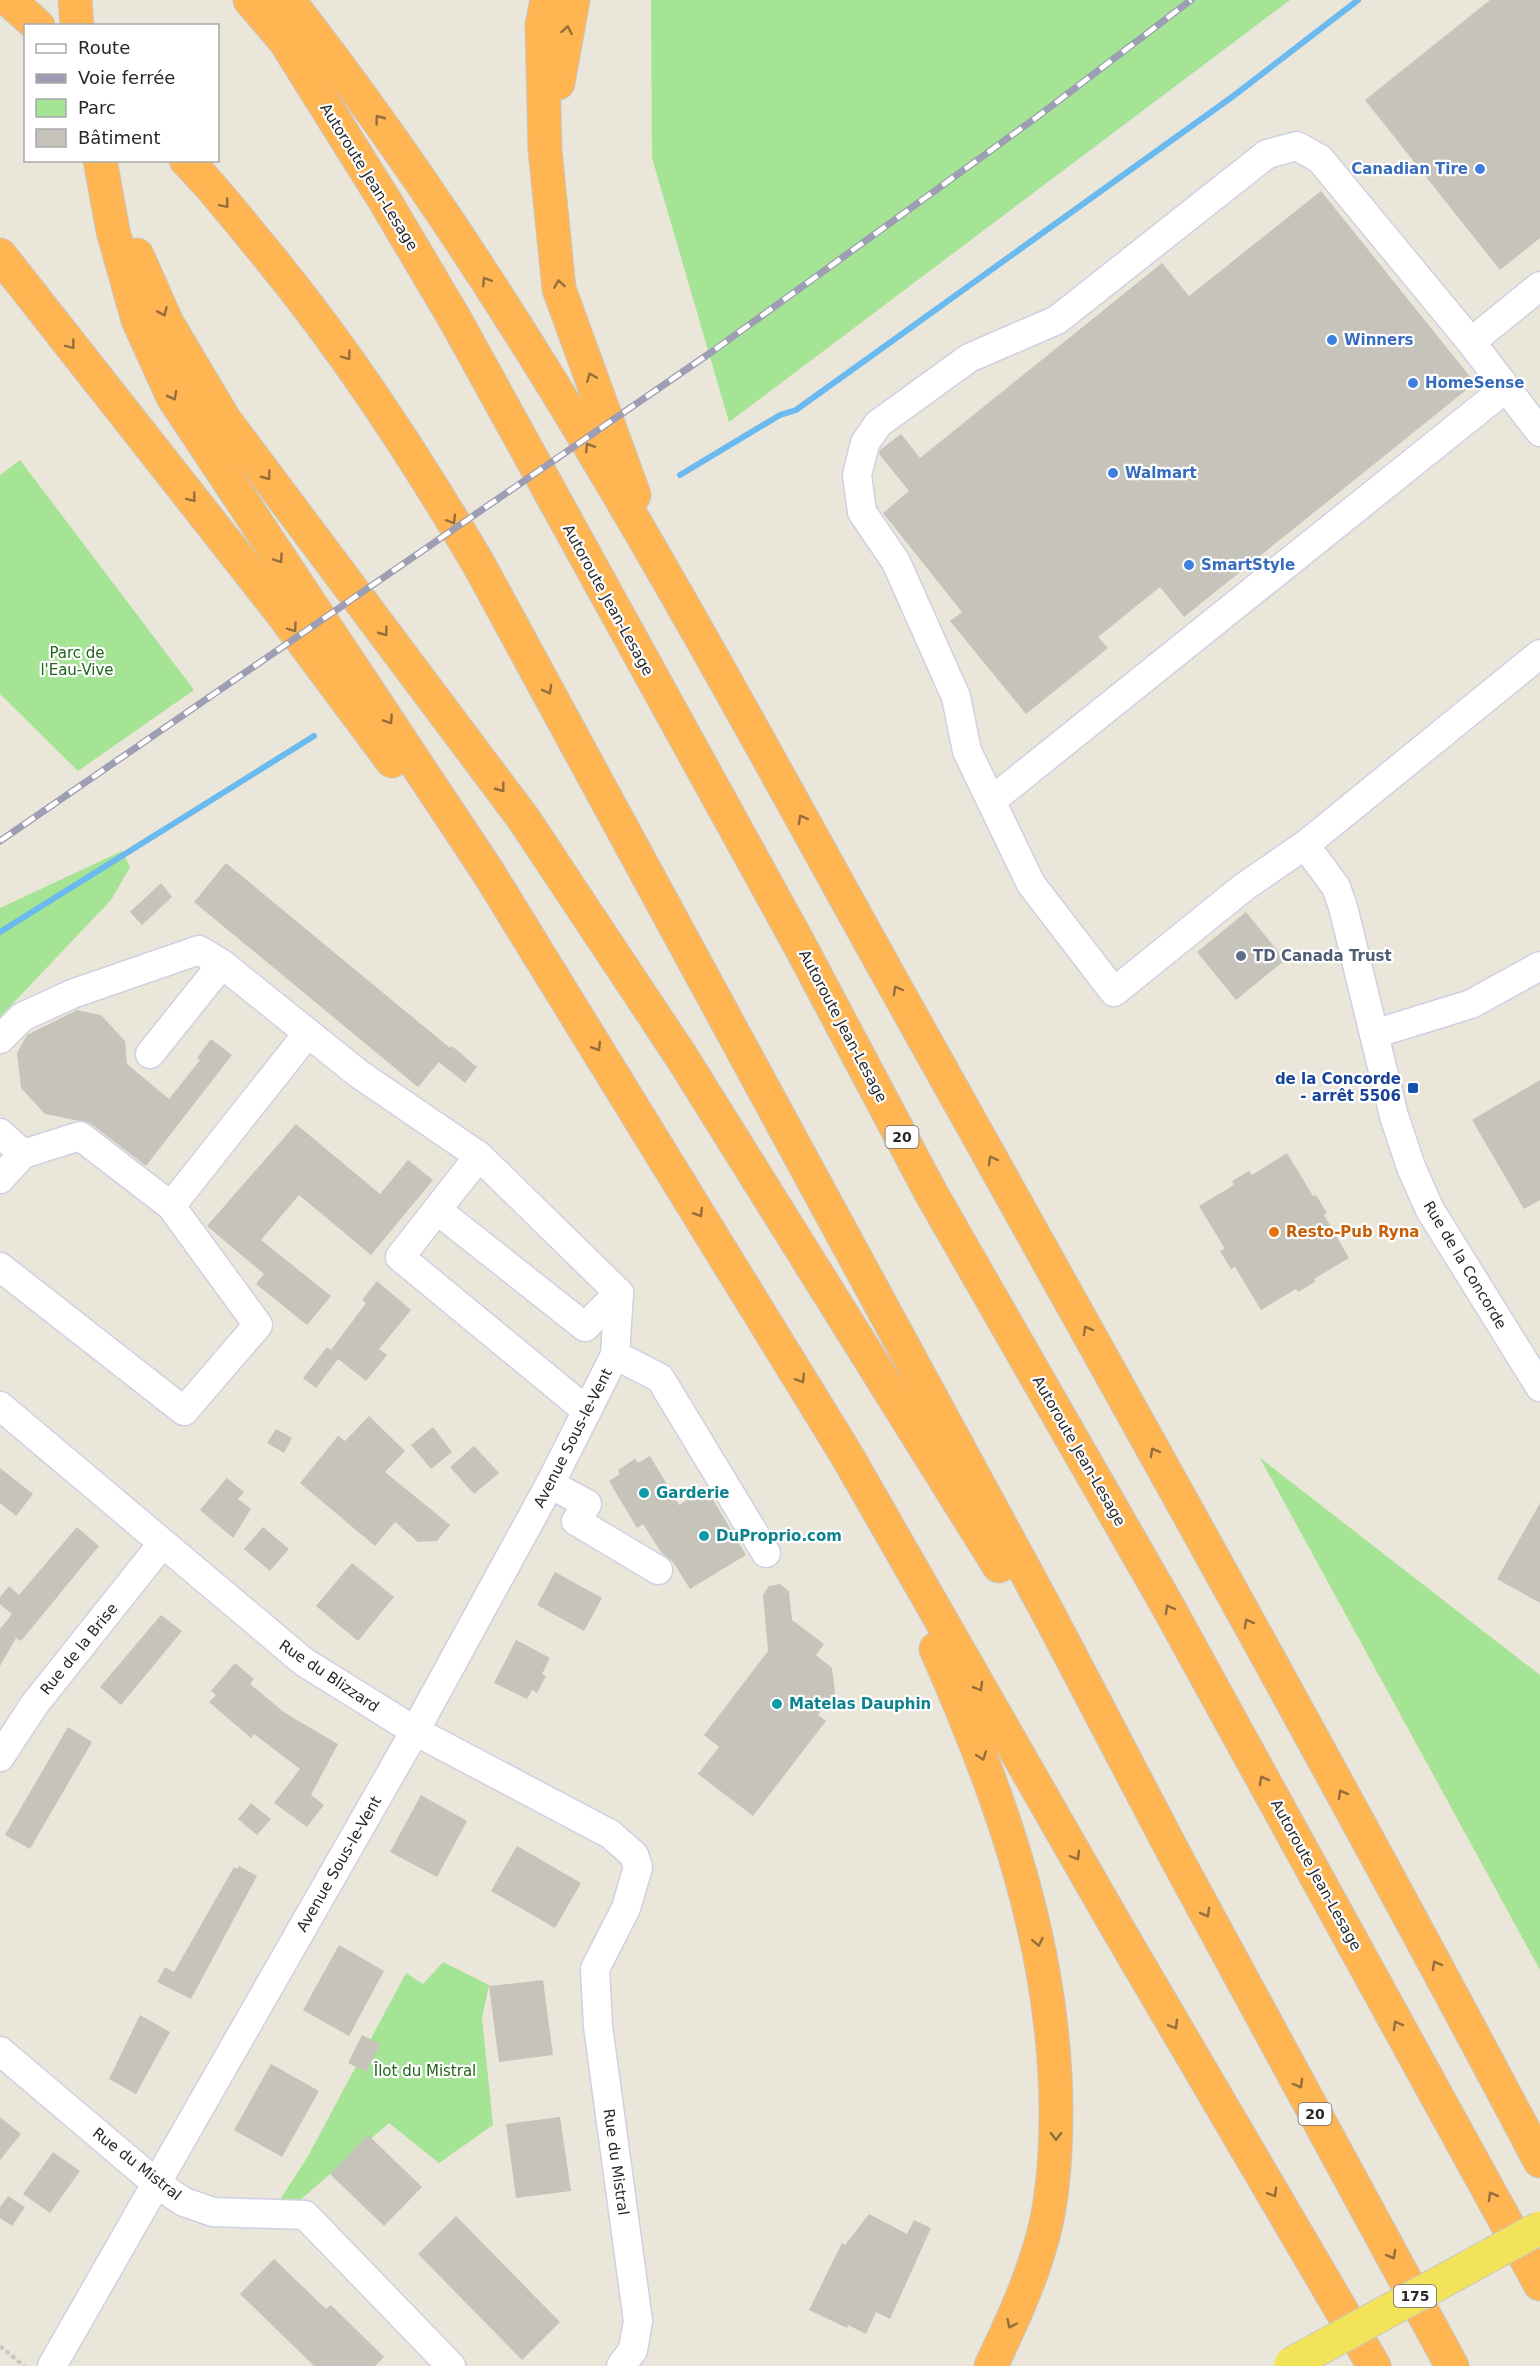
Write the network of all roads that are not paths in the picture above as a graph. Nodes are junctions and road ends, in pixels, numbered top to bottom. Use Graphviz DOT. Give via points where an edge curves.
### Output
graph roads {
  1 [pos="9,0"];
  2 [pos="75,0"];
  3 [pos="250,0"];
  4 [pos="288,0"];
  5 [pos="548,0"];
  6 [pos="573,0"];
  7 [pos="36,24"];
  8 [pos="77,24"];
  9 [pos="545,150"];
  10 [pos="101,162"];
  11 [pos="102,162"];
  12 [pos="188,162"];
  13 [pos="0,248"];
  14 [pos="0,255"];
  15 [pos="1540,286"];
  16 [pos="35,298"];
  17 [pos="1471,342"];
  18 [pos="1506,388"];
  19 [pos="1540,432"];
  20 [pos="652,550"];
  21 [pos="1540,654"];
  22 [pos="991,801"];
  23 [pos="1305,844"];
  24 [pos="222,964"];
  25 [pos="1540,966"];
  26 [pos="566,997"];
  27 [pos="308,1033"];
  28 [pos="1374,1034"];
  29 [pos="0,1039"];
  30 [pos="150,1054"];
  31 [pos="0,1133"];
  32 [pos="22,1154"];
  33 [pos="479,1156"];
  34 [pos="0,1179"];
  35 [pos="171,1206"];
  36 [pos="437,1210"];
  37 [pos="0,1267"];
  38 [pos="619,1293"];
  39 [pos="615,1355"];
  40 [pos="1540,1387"];
  41 [pos="0,1406"];
  42 [pos="587,1411"];
  43 [pos="846,1454"];
  44 [pos="550,1484"];
  45 [pos="162,1544"];
  46 [pos="766,1552"];
  47 [pos="658,1570"];
  48 [pos="415,1731"];
  49 [pos="0,1757"];
  50 [pos="634,1855"];
  51 [pos="1178,1861"];
  52 [pos="1473,2035"];
  53 [pos="0,2052"];
  54 [pos="1540,2143"];
  55 [pos="1540,2161"];
  56 [pos="157,2184"];
  57 [pos="1540,2228"];
  58 [pos="1540,2284"];
  59 [pos="1291,2364"];
  60 [pos="52,2366"];
  61 [pos="451,2366"];
  62 [pos="621,2366"];
  63 [pos="991,2366"];
  64 [pos="1374,2366"];
  65 [pos="1452,2366"];
  1 -- 7 [label="highway"];
  2 -- 8 [label="highway"];
  58 -- 3 [label="highway, Autoroute Jean-Lesage / 20, one-way" via="1166,1603 931,1193 798,942 456,321 285,41"];
  20 -- 4 [label="highway, one-way" via="400,148"];
  5 -- 9 [label="highway" via="542,25"];
  9 -- 6 [label="highway, one-way"];
  20 -- 9 [label="highway, one-way" via="559,289"];
  10 -- 26 [label="highway, one-way" via="113,231 138,320 173,398 404,741"];
  11 -- 51 [label="highway, one-way" via="124,227 167,323 224,419 536,838 681,1056 934,1458"];
  12 -- 51 [label="highway, 20, one-way" via="283,272 347,357 414,454 478,563 1029,1577"];
  13 -- 16 [label="highway"];
  14 -- 16 [label="highway"];
  15 -- 17 [label="street"];
  16 -- 26 [label="highway, one-way" via="281,612"];
  17 -- 18 [label="street"];
  17 -- 22 [label="street" via="1320,159 1297,146 1267,154 1057,320 969,358 878,424 865,443 857,475 862,512 896,562 956,697 968,751"];
  18 -- 19 [label="street"];
  18 -- 22 [label="street"];
  52 -- 20 [label="highway, one-way"];
  21 -- 23 [label="street"];
  22 -- 23 [label="street" via="1031,884 1114,992 1244,887"];
  23 -- 28 [label="street, Rue de la Concorde" via="1336,887"];
  24 -- 27 [label="street"];
  24 -- 29 [label="street" via="199,950 52,1003 22,1017"];
  24 -- 30 [label="street"];
  25 -- 28 [label="street" via="1471,1004"];
  26 -- 43 [label="highway, one-way"];
  27 -- 33 [label="street" via="359,1074"];
  27 -- 35 [label="street"];
  28 -- 40 [label="street, Rue de la Concorde" via="1394,1116 1430,1210"];
  31 -- 32 [label="street"];
  32 -- 34 [label="street"];
  32 -- 35 [label="street" via="80,1136"];
  33 -- 36 [label="street"];
  33 -- 38 [label="street"];
  35 -- 37 [label="street" via="258,1325 184,1411"];
  36 -- 38 [label="street" via="585,1328"];
  36 -- 42 [label="street" via="400,1257"];
  38 -- 39 [label="street"];
  39 -- 42 [label="street, Avenue Sous-le-Vent"];
  39 -- 46 [label="street" via="660,1378"];
  41 -- 45 [label="street, Rue du Blizzard"];
  42 -- 44 [label="street, Avenue Sous-le-Vent"];
  43 -- 63 [label="highway, one-way" via="978,1742 1012,1838 1032,1911 1047,1990 1056,2072 1055,2161 1044,2235"];
  43 -- 64 [label="highway, one-way"];
  44 -- 47 [label="street" via="586,1504 576,1521"];
  44 -- 48 [label="street, Avenue Sous-le-Vent"];
  45 -- 48 [label="street, Rue du Blizzard" via="304,1662"];
  45 -- 49 [label="street, Rue de la Brise" via="34,1705"];
  48 -- 50 [label="street, Rue du Blizzard" via="610,1834"];
  48 -- 56 [label="street, Avenue Sous-le-Vent"];
  50 -- 62 [label="street, Rue du Mistral" via="638,1868 636,1882 595,1969 598,2026 638,2321 633,2350"];
  51 -- 65 [label="highway, 20, one-way"];
  52 -- 54 [label="highway"];
  52 -- 55 [label="highway"];
  53 -- 56 [label="street, Rue du Mistral"];
  56 -- 60 [label="street, Avenue Sous-le-Vent"];
  56 -- 61 [label="street, Rue du Mistral" via="184,2202 213,2212 305,2215"];
  57 -- 59 [label="main road, 175, bridge"];
}
